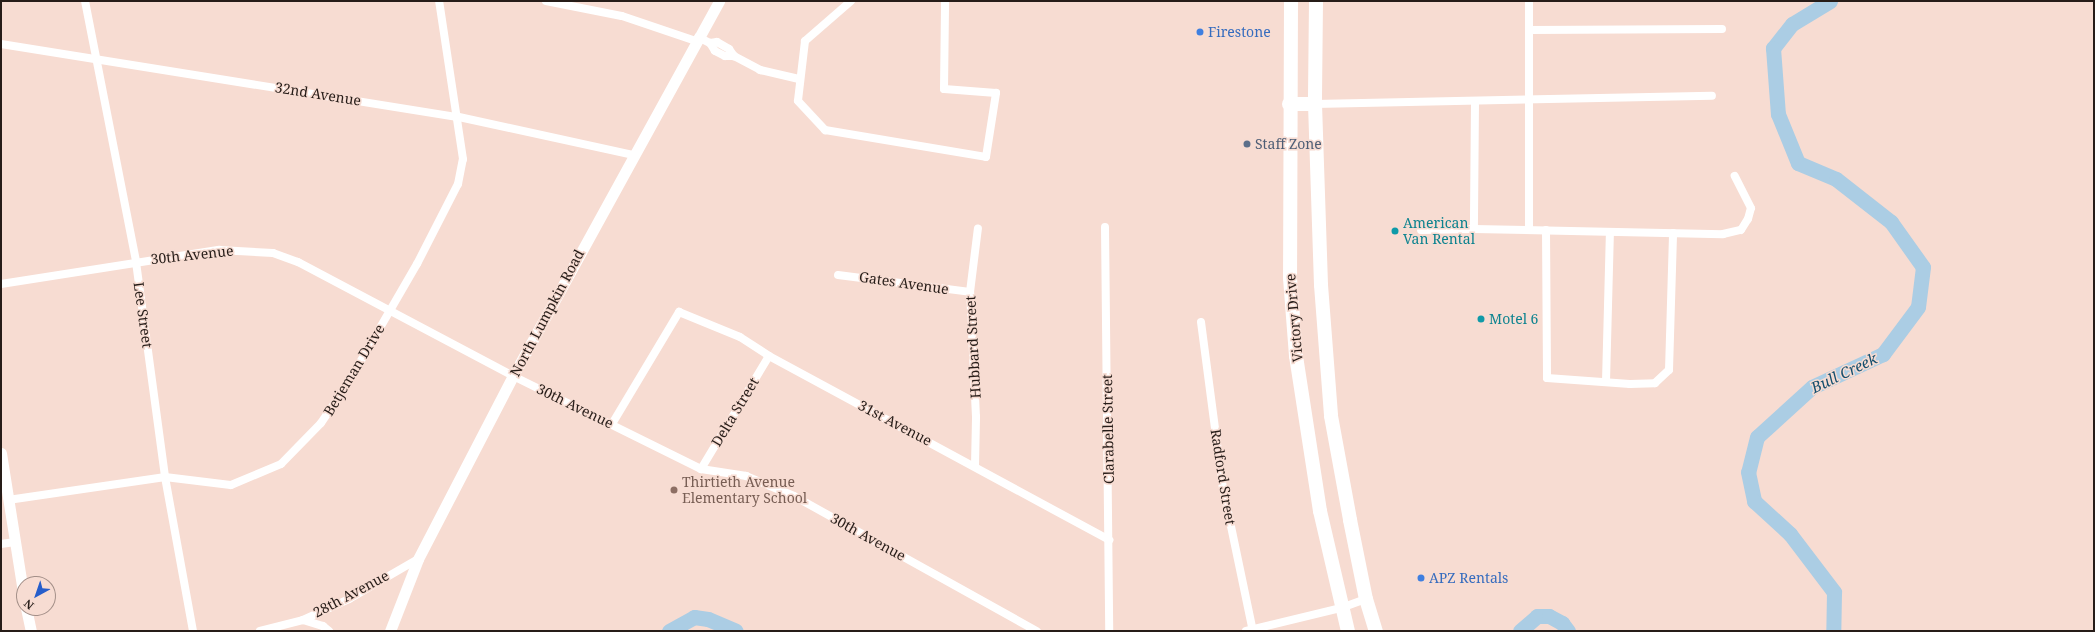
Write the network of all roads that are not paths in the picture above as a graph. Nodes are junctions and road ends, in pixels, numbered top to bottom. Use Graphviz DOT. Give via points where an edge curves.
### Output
graph roads {
  1 [pos="85,1"];
  2 [pos="439,1"];
  3 [pos="546,1"];
  4 [pos="719,1"];
  5 [pos="851,1"];
  6 [pos="945,1"];
  7 [pos="1291,1"];
  8 [pos="1316,1"];
  9 [pos="1529,1"];
  10 [pos="1529,30"];
  11 [pos="1722,30"];
  12 [pos="697,39"];
  13 [pos="1,44"];
  14 [pos="98,58"];
  15 [pos="799,79"];
  16 [pos="1712,96"];
  17 [pos="1529,101"];
  18 [pos="1475,102"];
  19 [pos="1290,104"];
  20 [pos="1315,104"];
  21 [pos="459,117"];
  22 [pos="634,155"];
  23 [pos="1735,176"];
  24 [pos="1105,227"];
  25 [pos="978,228"];
  26 [pos="1474,229"];
  27 [pos="1421,230"];
  28 [pos="1529,230"];
  29 [pos="1546,230"];
  30 [pos="1610,232"];
  31 [pos="1673,233"];
  32 [pos="136,262"];
  33 [pos="838,274"];
  34 [pos="1,284"];
  35 [pos="970,292"];
  36 [pos="389,312"];
  37 [pos="1201,322"];
  38 [pos="769,356"];
  39 [pos="513,376"];
  40 [pos="1606,382"];
  41 [pos="612,424"];
  42 [pos="1,453"];
  43 [pos="975,466"];
  44 [pos="701,469"];
  45 [pos="165,477"];
  46 [pos="8,500"];
  47 [pos="1109,540"];
  48 [pos="15,542"];
  49 [pos="1,544"];
  50 [pos="418,559"];
  51 [pos="20,576"];
  52 [pos="1366,599"];
  53 [pos="1341,608"];
  54 [pos="28,616"];
  55 [pos="303,620"];
  56 [pos="1251,630"];
  57 [pos="31,631"];
  58 [pos="193,631"];
  59 [pos="260,631"];
  60 [pos="329,631"];
  61 [pos="390,631"];
  62 [pos="1038,631"];
  63 [pos="1109,631"];
  64 [pos="1348,631"];
  65 [pos="1376,631"];
  1 -- 14 [label="street, Lee Street"];
  2 -- 21 [label="street, Betjeman Drive"];
  3 -- 12 [label="street" via="622,16"];
  4 -- 12 [label="street, North Lumpkin Road"];
  5 -- 15 [label="street" via="805,41"];
  6 -- 15 [label="street" via="944,89 996,94 986,157 826,130 798,101"];
  7 -- 19 [label="highway, Victory Drive"];
  8 -- 20 [label="highway, Victory Drive"];
  9 -- 10 [label="street"];
  10 -- 11 [label="street"];
  10 -- 17 [label="street"];
  12 -- 15 [label="street" via="710,43 715,50 725,56 734,56 760,70"];
  12 -- 22 [label="street, North Lumpkin Road"];
  13 -- 14 [label="street, 32nd Avenue"];
  14 -- 21 [label="street, 32nd Avenue"];
  14 -- 32 [label="street, Lee Street"];
  16 -- 17 [label="street"];
  17 -- 18 [label="street"];
  17 -- 28 [label="street"];
  18 -- 20 [label="street"];
  18 -- 26 [label="street"];
  19 -- 20 [label="highway"];
  19 -- 53 [label="highway, Victory Drive" via="1290,278 1296,356 1320,511"];
  20 -- 52 [label="highway, Victory Drive" via="1321,285 1332,416"];
  21 -- 22 [label="street, 32nd Avenue"];
  21 -- 36 [label="street, Betjeman Drive" via="463,159 458,184"];
  22 -- 39 [label="street, North Lumpkin Road"];
  23 -- 31 [label="street" via="1751,208 1741,230 1723,234"];
  24 -- 47 [label="street, Clarabelle Street"];
  25 -- 35 [label="street, Hubbard Street"];
  26 -- 27 [label="street"];
  26 -- 28 [label="street"];
  28 -- 29 [label="street"];
  29 -- 30 [label="street"];
  29 -- 40 [label="street" via="1547,378"];
  30 -- 31 [label="street"];
  30 -- 40 [label="street"];
  31 -- 40 [label="street" via="1669,370 1655,383"];
  32 -- 34 [label="street, 30th Avenue"];
  32 -- 36 [label="street, 30th Avenue" via="219,250 273,253 298,262"];
  32 -- 45 [label="street, Lee Street"];
  33 -- 35 [label="street, Gates Avenue"];
  35 -- 43 [label="street, Hubbard Street" via="976,417"];
  36 -- 39 [label="street, 30th Avenue"];
  36 -- 45 [label="street, Betjeman Drive" via="348,383 321,423 281,464 231,485"];
  37 -- 56 [label="street, Radford Street" via="1223,488"];
  38 -- 41 [label="street, 31st Avenue" via="715,325 679,312"];
  38 -- 43 [label="street, 31st Avenue"];
  38 -- 44 [label="street, Delta Street"];
  39 -- 41 [label="street, 30th Avenue"];
  39 -- 50 [label="street, North Lumpkin Road"];
  41 -- 44 [label="street, 30th Avenue"];
  42 -- 46 [label="street"];
  43 -- 47 [label="street, 31st Avenue"];
  44 -- 62 [label="street, 30th Avenue" via="746,476 794,496"];
  45 -- 46 [label="street, Betjeman Drive"];
  45 -- 58 [label="street, Lee Street"];
  46 -- 48 [label="street"];
  47 -- 63 [label="street, Clarabelle Street"];
  48 -- 49 [label="street"];
  48 -- 51 [label="street"];
  50 -- 55 [label="street, 28th Avenue" via="349,599"];
  50 -- 61 [label="street, North Lumpkin Road"];
  52 -- 53 [label="street"];
  52 -- 65 [label="highway, Victory Drive"];
  53 -- 56 [label="street"];
  53 -- 64 [label="highway, Victory Drive"];
  54 -- 57 [label="street"];
  55 -- 59 [label="street, 28th Avenue"];
  55 -- 60 [label="street" via="323,626"];
}
